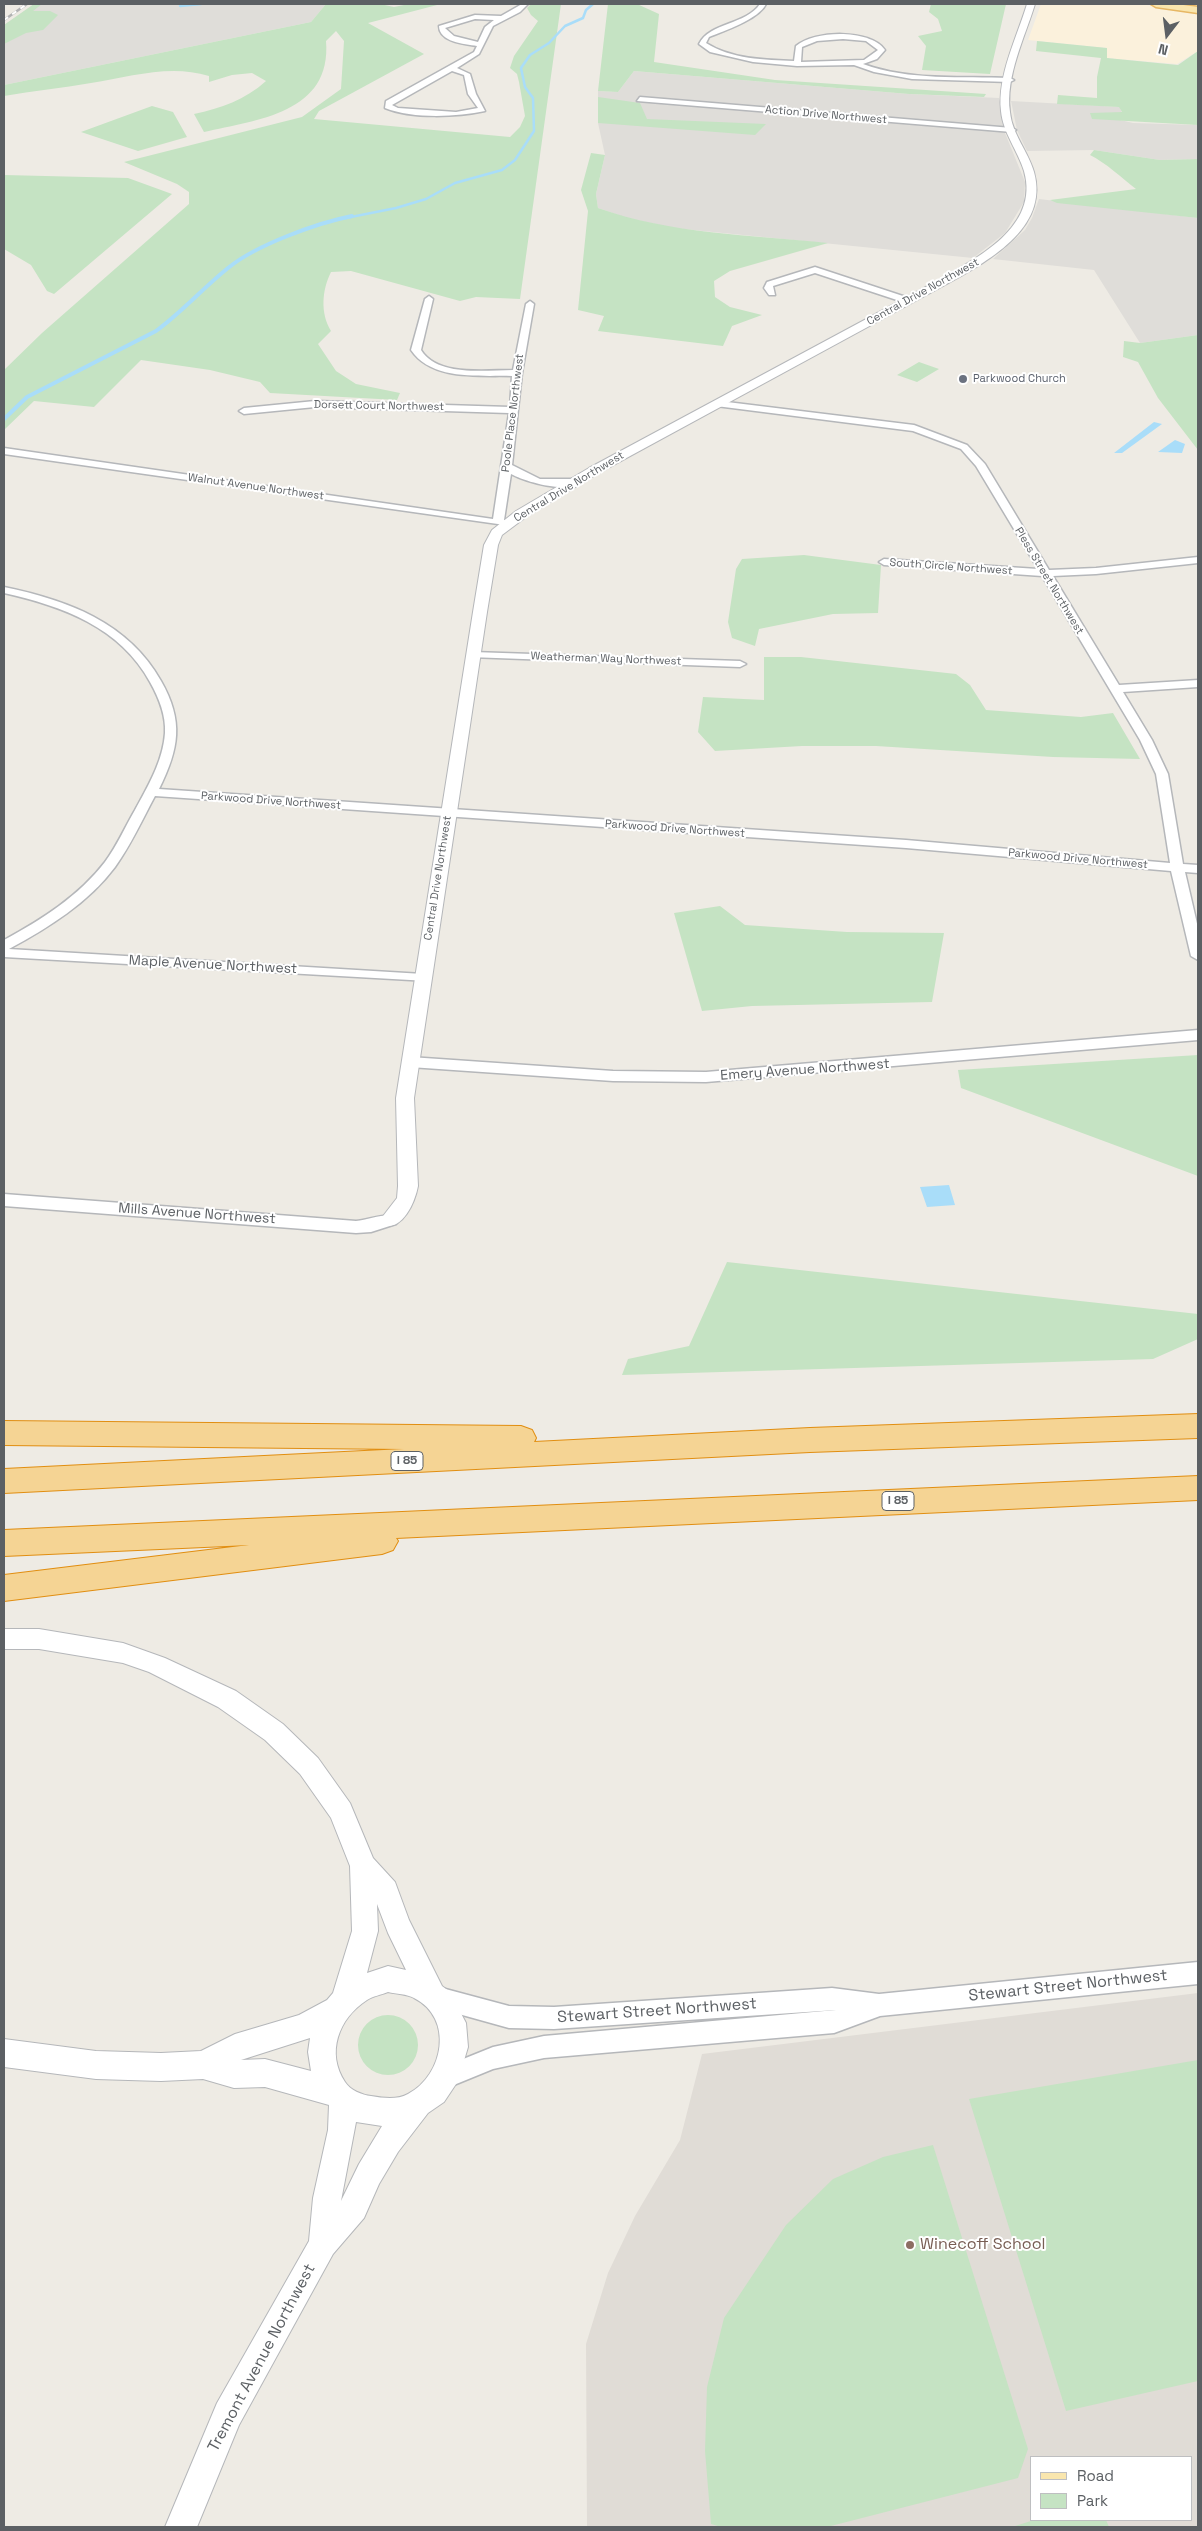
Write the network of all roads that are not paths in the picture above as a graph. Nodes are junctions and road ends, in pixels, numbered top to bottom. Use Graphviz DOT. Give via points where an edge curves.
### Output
graph roads {
  1 [pos="525,4"];
  2 [pos="1031,4"];
  3 [pos="1156,4"];
  4 [pos="761,7"];
  5 [pos="1198,10"];
  6 [pos="501,18"];
  7 [pos="481,44"];
  8 [pos="797,64"];
  9 [pos="856,64"];
  10 [pos="452,69"];
  11 [pos="1010,80"];
  12 [pos="640,99"];
  13 [pos="1012,130"];
  14 [pos="772,293"];
  15 [pos="429,299"];
  16 [pos="909,301"];
  17 [pos="530,304"];
  18 [pos="517,373"];
  19 [pos="720,404"];
  20 [pos="514,410"];
  21 [pos="244,411"];
  22 [pos="4,450"];
  23 [pos="506,466"];
  24 [pos="576,482"];
  25 [pos="503,523"];
  26 [pos="1198,560"];
  27 [pos="884,562"];
  28 [pos="1044,573"];
  29 [pos="4,590"];
  30 [pos="473,655"];
  31 [pos="740,664"];
  32 [pos="1198,683"];
  33 [pos="1114,689"];
  34 [pos="151,792"];
  35 [pos="448,814"];
  36 [pos="1177,867"];
  37 [pos="1198,869"];
  38 [pos="4,946"];
  39 [pos="4,953"];
  40 [pos="1198,956"];
  41 [pos="423,978"];
  42 [pos="1198,1035"];
  43 [pos="410,1062"];
  44 [pos="4,1200"];
  45 [pos="390,1220"];
  46 [pos="1198,1426"];
  47 [pos="4,1434"];
  48 [pos="810,1440"];
  49 [pos="4,1481"];
  50 [pos="1198,1488"];
  51 [pos="598,1514"];
  52 [pos="4,1543"];
  53 [pos="4,1588"];
  54 [pos="4,1639"];
  55 [pos="364,1866"];
  56 [pos="1198,1973"];
  57 [pos="435,1995"];
  58 [pos="339,2004"];
  59 [pos="879,2006"];
  60 [pos="4,2053"];
  61 [pos="203,2065"];
  62 [pos="444,2078"];
  63 [pos="340,2096"];
  64 [pos="418,2104"];
  65 [pos="323,2244"];
  66 [pos="180,2527"];
  1 -- 6 [label="street"];
  2 -- 11 [label="street, Central Drive Northwest"];
  3 -- 5 [label="main road"];
  4 -- 8 [label="street" via="735,24 706,36 702,44 711,51 729,56"];
  6 -- 7 [label="street" via="485,31"];
  6 -- 7 [label="street" via="476,17 441,27 440,30 458,40"];
  7 -- 10 [label="street" via="478,52"];
  8 -- 9 [label="street"];
  8 -- 9 [label="street" via="799,46 814,39 848,37 880,46 882,50 878,56"];
  9 -- 11 [label="street" via="879,73 900,76"];
  10 -- 10 [label="street" via="389,103 388,106 397,110 456,114 482,109 472,94 467,74"];
  11 -- 13 [label="street, Central Drive Northwest" via="1005,111"];
  12 -- 13 [label="street, Action Drive Northwest"];
  13 -- 16 [label="street, Central Drive Northwest" via="1033,190 1024,216 1009,237 984,258"];
  14 -- 16 [label="street" via="768,288 770,284 815,270"];
  15 -- 18 [label="street" via="416,350 423,361 446,370"];
  16 -- 19 [label="street, Central Drive Northwest"];
  17 -- 18 [label="street, Poole Place Northwest"];
  18 -- 20 [label="street, Poole Place Northwest"];
  19 -- 24 [label="street, Central Drive Northwest"];
  19 -- 28 [label="street, Pless Street Northwest" via="886,423 936,435 964,447 980,464"];
  20 -- 21 [label="street, Dorsett Court Northwest" via="315,404"];
  20 -- 23 [label="street, Poole Place Northwest"];
  22 -- 25 [label="street, Walnut Avenue Northwest"];
  23 -- 24 [label="street" via="536,482"];
  23 -- 25 [label="street, Poole Place Northwest"];
  24 -- 25 [label="street, Central Drive Northwest"];
  25 -- 30 [label="street, Central Drive Northwest" via="491,545"];
  26 -- 28 [label="street, South Circle Northwest"];
  27 -- 28 [label="street, South Circle Northwest"];
  28 -- 33 [label="street, Pless Street Northwest"];
  29 -- 34 [label="street" via="66,606 86,616 120,636 152,669 167,703 171,731"];
  30 -- 31 [label="street, Weatherman Way Northwest"];
  30 -- 35 [label="street, Central Drive Northwest"];
  32 -- 33 [label="street"];
  33 -- 36 [label="street, Pless Street Northwest" via="1146,740 1162,774"];
  34 -- 35 [label="street, Parkwood Drive Northwest"];
  34 -- 38 [label="street" via="105,872 48,921"];
  35 -- 36 [label="street, Parkwood Drive Northwest" via="906,844"];
  35 -- 41 [label="street, Central Drive Northwest"];
  36 -- 37 [label="street, Parkwood Drive Northwest"];
  36 -- 40 [label="street, Pless Street Northwest"];
  39 -- 41 [label="street, Maple Avenue Northwest"];
  41 -- 43 [label="street, Central Drive Northwest"];
  42 -- 43 [label="street, Emery Avenue Northwest" via="706,1077 613,1076"];
  43 -- 45 [label="street, Central Drive Northwest" via="405,1098 408,1186 406,1199"];
  44 -- 45 [label="street, Mills Avenue Northwest" via="356,1227"];
  46 -- 48 [label="highway, I 85"];
  47 -- 48 [label="highway"];
  48 -- 49 [label="highway, I 85"];
  50 -- 51 [label="highway, I 85"];
  51 -- 52 [label="highway, I 85"];
  51 -- 53 [label="highway"];
  54 -- 55 [label="street" via="39,1639 123,1653 157,1665 227,1699 274,1732 309,1766 341,1811"];
  55 -- 57 [label="street" via="386,1891 397,1924"];
  55 -- 58 [label="street" via="365,1931 361,1950"];
  56 -- 59 [label="street, Stewart Street Northwest"];
  57 -- 58 [label="street" via="403,1980 388,1979 365,1985"];
  57 -- 59 [label="street, Stewart Street Northwest" via="490,2013 531,2019 832,1999"];
  57 -- 62 [label="street" via="447,2011 454,2036 452,2062"];
  58 -- 61 [label="street" via="304,2027 235,2048"];
  58 -- 63 [label="street" via="325,2027 321,2053 327,2078"];
  59 -- 62 [label="street, Stewart Street Northwest" via="834,2022 512,2052"];
  60 -- 61 [label="street" via="96,2065"];
  61 -- 63 [label="street" via="234,2074 265,2073"];
  62 -- 64 [label="street"];
  63 -- 64 [label="street" via="364,2109 387,2113"];
  63 -- 65 [label="street, Tremont Avenue Northwest" via="342,2130 327,2198"];
  64 -- 65 [label="street, Tremont Avenue Northwest" via="388,2142 354,2208"];
  65 -- 66 [label="street, Tremont Avenue Northwest" via="228,2414"];
}
